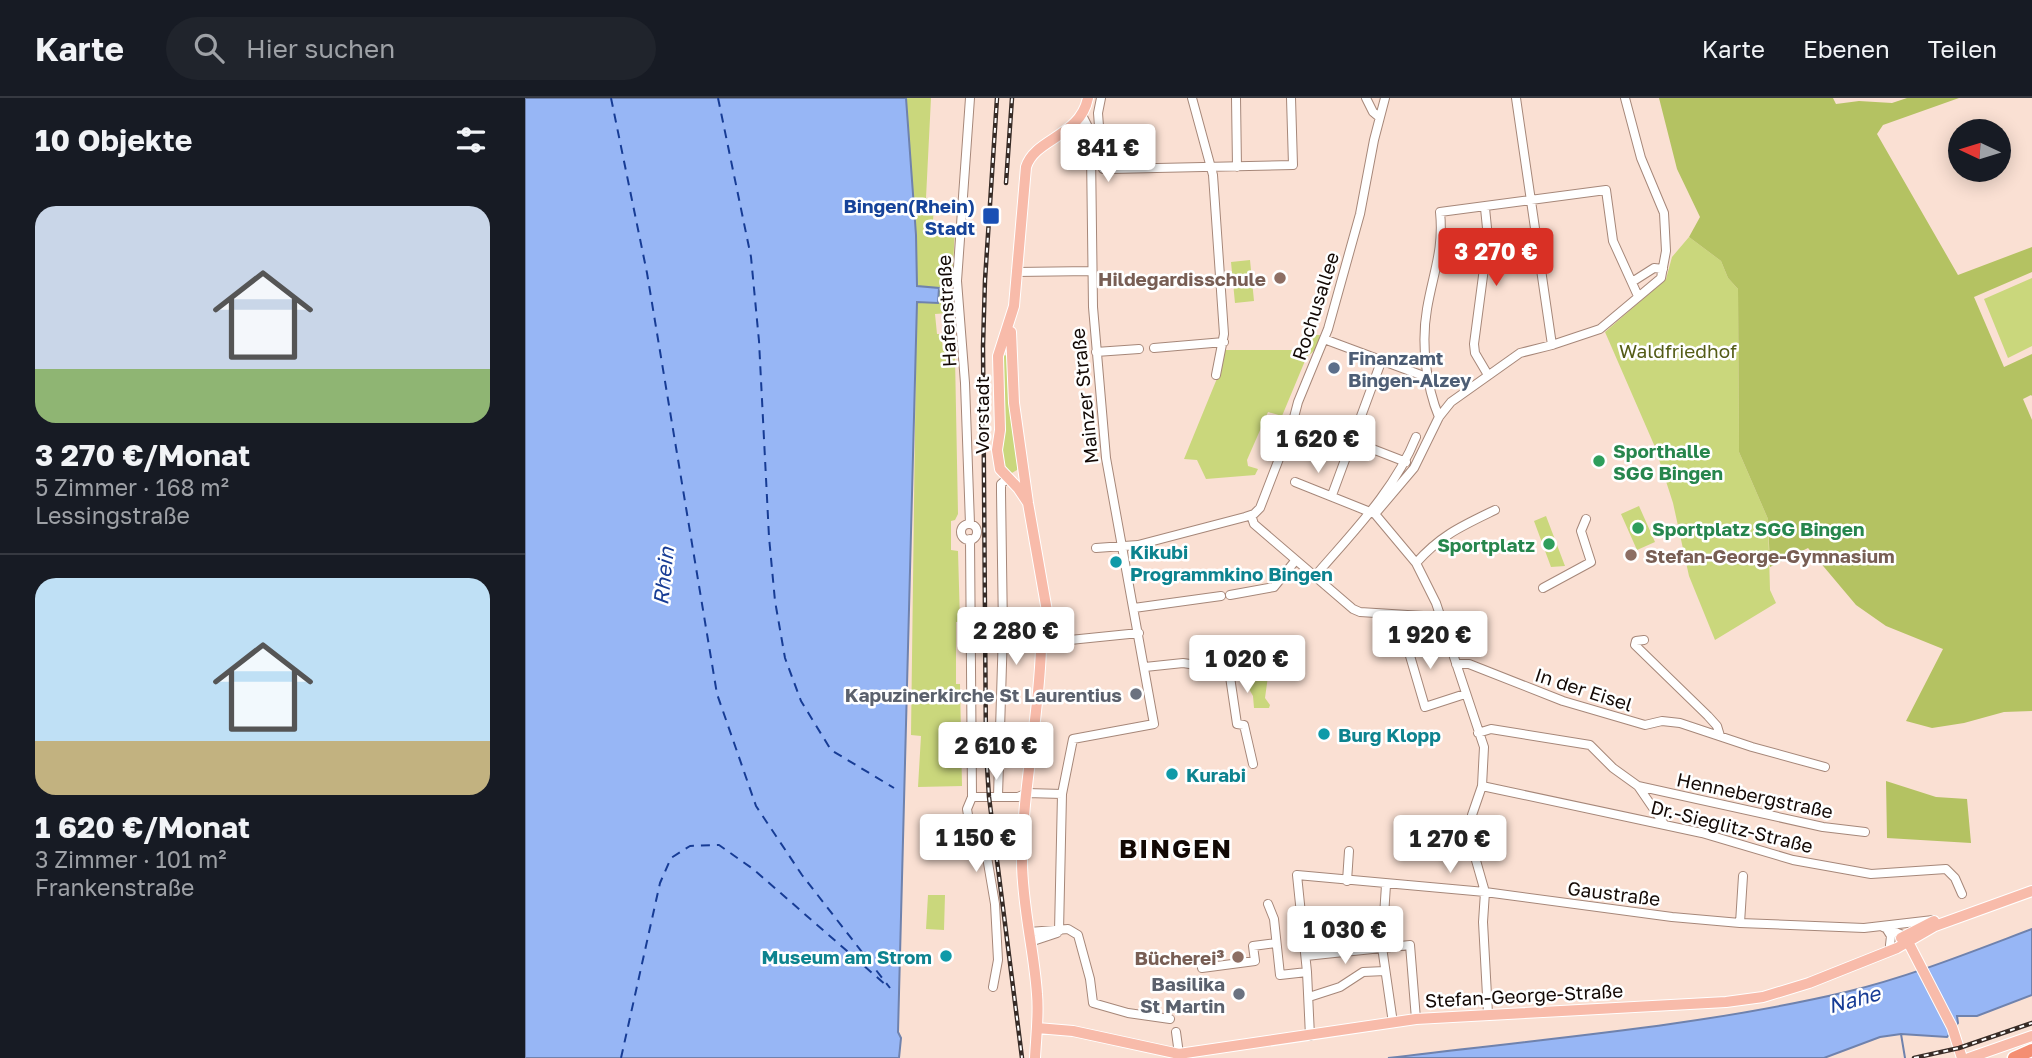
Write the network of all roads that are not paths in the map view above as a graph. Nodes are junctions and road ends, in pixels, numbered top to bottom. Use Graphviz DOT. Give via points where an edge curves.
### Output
graph roads {
  1 [pos="970,98"];
  2 [pos="1088,98"];
  3 [pos="1101,98"];
  4 [pos="1192,98"];
  5 [pos="1236,98"];
  6 [pos="1290,98"];
  7 [pos="1366,98"];
  8 [pos="1385,98"];
  9 [pos="1516,98"];
  10 [pos="1625,98"];
  11 [pos="1379,117"];
  12 [pos="1080,118"];
  13 [pos="1061,134"];
  14 [pos="1087,138"];
  15 [pos="1091,153"];
  16 [pos="1212,167"];
  17 [pos="1237,167"];
  18 [pos="1531,202"];
  19 [pos="1485,208"];
  20 [pos="1663,269"];
  21 [pos="1093,271"];
  22 [pos="1016,272"];
  23 [pos="1632,282"];
  24 [pos="1638,296"];
  25 [pos="1011,320"];
  26 [pos="1324,339"];
  27 [pos="1224,342"];
  28 [pos="1552,345"];
  29 [pos="1154,348"];
  30 [pos="1139,349"];
  31 [pos="1096,352"];
  32 [pos="1010,355"];
  33 [pos="998,356"];
  34 [pos="1381,362"];
  35 [pos="1216,375"];
  36 [pos="1488,375"];
  37 [pos="1429,378"];
  38 [pos="1439,417"];
  39 [pos="1294,419"];
  40 [pos="1416,437"];
  41 [pos="1352,442"];
  42 [pos="1406,462"];
  43 [pos="1023,466"];
  44 [pos="1008,478"];
  45 [pos="1295,482"];
  46 [pos="1332,495"];
  47 [pos="1028,503"];
  48 [pos="1495,510"];
  49 [pos="1373,512"];
  50 [pos="1251,515"];
  51 [pos="1586,519"];
  52 [pos="1122,545"];
  53 [pos="1095,548"];
  54 [pos="1295,561"];
  55 [pos="1416,563"];
  56 [pos="1315,576"];
  57 [pos="1543,588"];
  58 [pos="1134,608"];
  59 [pos="1398,615"];
  60 [pos="1439,617"];
  61 [pos="1139,633"];
  62 [pos="1046,636"];
  63 [pos="1002,640"];
  64 [pos="1033,640"];
  65 [pos="1644,640"];
  66 [pos="1041,649"];
  67 [pos="1456,664"];
  68 [pos="1145,667"];
  69 [pos="1465,694"];
  70 [pos="1478,733"];
  71 [pos="1720,736"];
  72 [pos="1254,764"];
  73 [pos="1825,767"];
  74 [pos="1482,786"];
  75 [pos="1639,786"];
  76 [pos="1027,793"];
  77 [pos="1062,794"];
  78 [pos="998,796"];
  79 [pos="972,797"];
  80 [pos="1664,824"];
  81 [pos="1865,832"];
  82 [pos="1349,851"];
  83 [pos="1743,876"];
  84 [pos="1347,881"];
  85 [pos="1386,885"];
  86 [pos="2032,891"];
  87 [pos="1485,892"];
  88 [pos="1962,894"];
  89 [pos="1268,904"];
  90 [pos="1969,913"];
  91 [pos="1936,919"];
  92 [pos="1740,923"];
  93 [pos="1895,925"];
  94 [pos="1884,928"];
  95 [pos="1059,931"];
  96 [pos="1029,937"];
  97 [pos="1907,939"];
  98 [pos="1276,943"];
  99 [pos="1890,945"];
  100 [pos="1382,947"];
  101 [pos="1306,956"];
  102 [pos="1868,961"];
  103 [pos="1202,968"];
  104 [pos="1385,971"];
  105 [pos="1307,972"];
  106 [pos="993,987"];
  107 [pos="1309,997"];
  108 [pos="1488,1014"];
  109 [pos="1416,1019"];
  110 [pos="1170,1020"];
  111 [pos="1393,1023"];
  112 [pos="1037,1028"];
  113 [pos="1176,1032"];
  114 [pos="2032,1035"];
  115 [pos="1310,1036"];
  116 [pos="2032,1050"];
  117 [pos="1178,1054"];
  118 [pos="1035,1058"];
  119 [pos="1962,1058"];
  120 [pos="1969,1058"];
  121 [pos="2014,1058"];
  1 -- 79 [label="street, Hafenstraße" via="957,281 970,524 961,531 970,540"];
  2 -- 12 [label="main road"];
  3 -- 16 [label="street" via="1103,169"];
  4 -- 16 [label="street"];
  5 -- 17 [label="street"];
  6 -- 17 [label="street" via="1293,165"];
  7 -- 11 [label="street"];
  8 -- 11 [label="street, Rochusallee"];
  9 -- 18 [label="street"];
  10 -- 20 [label="street" via="1641,158 1664,213"];
  11 -- 26 [label="street, Rochusallee" via="1360,214"];
  12 -- 13 [label="main road, Vorstadt"];
  12 -- 14 [label="street, Mainzer Straße"];
  12 -- 15 [label="street, Mainzer Straße" via="1092,135"];
  13 -- 14 [label="street"];
  13 -- 22 [label="main road, Vorstadt" via="1028,160"];
  14 -- 15 [label="street, Mainzer Straße"];
  15 -- 21 [label="street, Mainzer Straße"];
  16 -- 17 [label="street"];
  16 -- 27 [label="street"];
  18 -- 19 [label="street"];
  18 -- 23 [label="street" via="1606,190 1613,241"];
  18 -- 28 [label="street"];
  19 -- 36 [label="street" via="1488,238 1473,344"];
  19 -- 37 [label="street" via="1440,212 1442,237 1425,336"];
  20 -- 23 [label="street" via="1654,268"];
  20 -- 24 [label="street" via="1661,278"];
  21 -- 22 [label="street"];
  21 -- 31 [label="street, Mainzer Straße"];
  22 -- 25 [label="main road, Vorstadt"];
  23 -- 24 [label="street"];
  24 -- 28 [label="street" via="1600,329"];
  25 -- 32 [label="main road, Vorstadt"];
  25 -- 33 [label="main road, Vorstadt"];
  26 -- 34 [label="street"];
  26 -- 39 [label="street, Rochusallee"];
  27 -- 29 [label="street"];
  27 -- 35 [label="street"];
  28 -- 36 [label="street" via="1520,353"];
  30 -- 31 [label="street"];
  31 -- 52 [label="street, Mainzer Straße" via="1106,458"];
  32 -- 33 [label="main road"];
  32 -- 43 [label="main road, Vorstadt"];
  33 -- 44 [label="main road, Vorstadt" via="998,461"];
  34 -- 37 [label="street"];
  34 -- 41 [label="street"];
  36 -- 38 [label="street" via="1451,402"];
  37 -- 38 [label="street"];
  38 -- 49 [label="street" via="1414,468"];
  39 -- 41 [label="street"];
  39 -- 50 [label="street, Rochusallee" via="1262,503"];
  40 -- 42 [label="street"];
  41 -- 42 [label="street"];
  41 -- 46 [label="street"];
  42 -- 49 [label="street"];
  43 -- 44 [label="main road" via="1021,474"];
  43 -- 47 [label="main road, Vorstadt"];
  44 -- 47 [label="main road, Vorstadt"];
  44 -- 63 [label="street" via="1001,484"];
  45 -- 46 [label="street"];
  46 -- 49 [label="street"];
  47 -- 62 [label="main road, Vorstadt" via="1047,611"];
  48 -- 55 [label="street" via="1456,528"];
  49 -- 55 [label="street"];
  49 -- 56 [label="street"];
  50 -- 52 [label="street" via="1138,545"];
  50 -- 54 [label="street" via="1254,524"];
  51 -- 57 [label="street" via="1581,531 1591,562 1583,562"];
  52 -- 53 [label="street"];
  52 -- 58 [label="street, Mainzer Straße"];
  54 -- 56 [label="street"];
  54 -- 58 [label="street" via="1274,587"];
  55 -- 60 [label="street"];
  56 -- 59 [label="street" via="1360,612"];
  58 -- 61 [label="street, Mainzer Straße"];
  59 -- 60 [label="street"];
  59 -- 69 [label="street" via="1426,707"];
  60 -- 67 [label="street"];
  61 -- 62 [label="street" via="1060,641"];
  61 -- 68 [label="street, Mainzer Straße"];
  62 -- 64 [label="main road" via="1037,634"];
  62 -- 66 [label="main road" via="1046,647"];
  63 -- 64 [label="street"];
  63 -- 78 [label="street"];
  64 -- 66 [label="main road"];
  65 -- 71 [label="street" via="1635,645 1708,716"];
  66 -- 76 [label="main road"];
  67 -- 69 [label="street"];
  67 -- 71 [label="street, In der Eisel" via="1469,664 1563,701 1645,725 1680,723"];
  68 -- 72 [label="street" via="1182,663 1229,670 1237,724 1244,725"];
  68 -- 77 [label="street, Mainzer Straße" via="1154,724 1073,739"];
  69 -- 70 [label="street"];
  70 -- 74 [label="street" via="1485,759"];
  70 -- 75 [label="street" via="1491,729 1590,745"];
  71 -- 73 [label="street, In der Eisel"];
  74 -- 80 [label="street, Dr.-Sieglitz-Straße"];
  74 -- 87 [label="street" via="1469,836"];
  75 -- 80 [label="street"];
  75 -- 81 [label="street, Hennebergstraße"];
  76 -- 77 [label="street"];
  76 -- 78 [label="street"];
  76 -- 96 [label="main road" via="1022,862"];
  77 -- 95 [label="street"];
  78 -- 79 [label="street"];
  79 -- 106 [label="street" via="969,821 986,851 995,904 998,960"];
  80 -- 88 [label="street, Dr.-Sieglitz-Straße" via="1793,860 1871,874 1945,869"];
  82 -- 84 [label="street"];
  83 -- 92 [label="street"];
  84 -- 85 [label="street, Gaustraße"];
  84 -- 101 [label="street, Gaustraße" via="1297,874"];
  85 -- 87 [label="street, Gaustraße"];
  85 -- 100 [label="street"];
  86 -- 90 [label="main road"];
  87 -- 92 [label="street, Gaustraße"];
  87 -- 108 [label="street"];
  89 -- 98 [label="street"];
  90 -- 91 [label="main road"];
  90 -- 97 [label="main road"];
  91 -- 93 [label="street, Gaustraße"];
  91 -- 97 [label="main road"];
  92 -- 94 [label="street, Gaustraße"];
  93 -- 94 [label="street, Gaustraße"];
  93 -- 97 [label="street" via="1902,927"];
  94 -- 97 [label="street, Gaustraße"];
  94 -- 99 [label="street" via="1891,936"];
  95 -- 96 [label="street"];
  95 -- 110 [label="street" via="1072,930 1078,935 1093,1003"];
  96 -- 112 [label="main road"];
  97 -- 99 [label="main road, Stefan-George-Straße"];
  97 -- 102 [label="main road, Stefan-George-Straße"];
  97 -- 119 [label="main road"];
  98 -- 103 [label="street" via="1253,946 1255,961"];
  98 -- 105 [label="street" via="1280,975"];
  99 -- 102 [label="main road, Stefan-George-Straße"];
  100 -- 101 [label="street"];
  100 -- 104 [label="street"];
  100 -- 109 [label="street" via="1410,945"];
  101 -- 105 [label="street"];
  102 -- 108 [label="main road, Stefan-George-Straße" via="1763,997"];
  104 -- 107 [label="street" via="1363,972 1341,987"];
  104 -- 111 [label="street"];
  105 -- 107 [label="street"];
  107 -- 115 [label="street"];
  108 -- 109 [label="main road, Stefan-George-Straße"];
  109 -- 111 [label="main road, Stefan-George-Straße"];
  111 -- 115 [label="main road, Stefan-George-Straße"];
  112 -- 117 [label="main road" via="1073,1031"];
  112 -- 118 [label="main road"];
  113 -- 117 [label="street"];
  114 -- 120 [label="main road"];
  115 -- 117 [label="main road, Stefan-George-Straße"];
  116 -- 121 [label="highway"];
}
